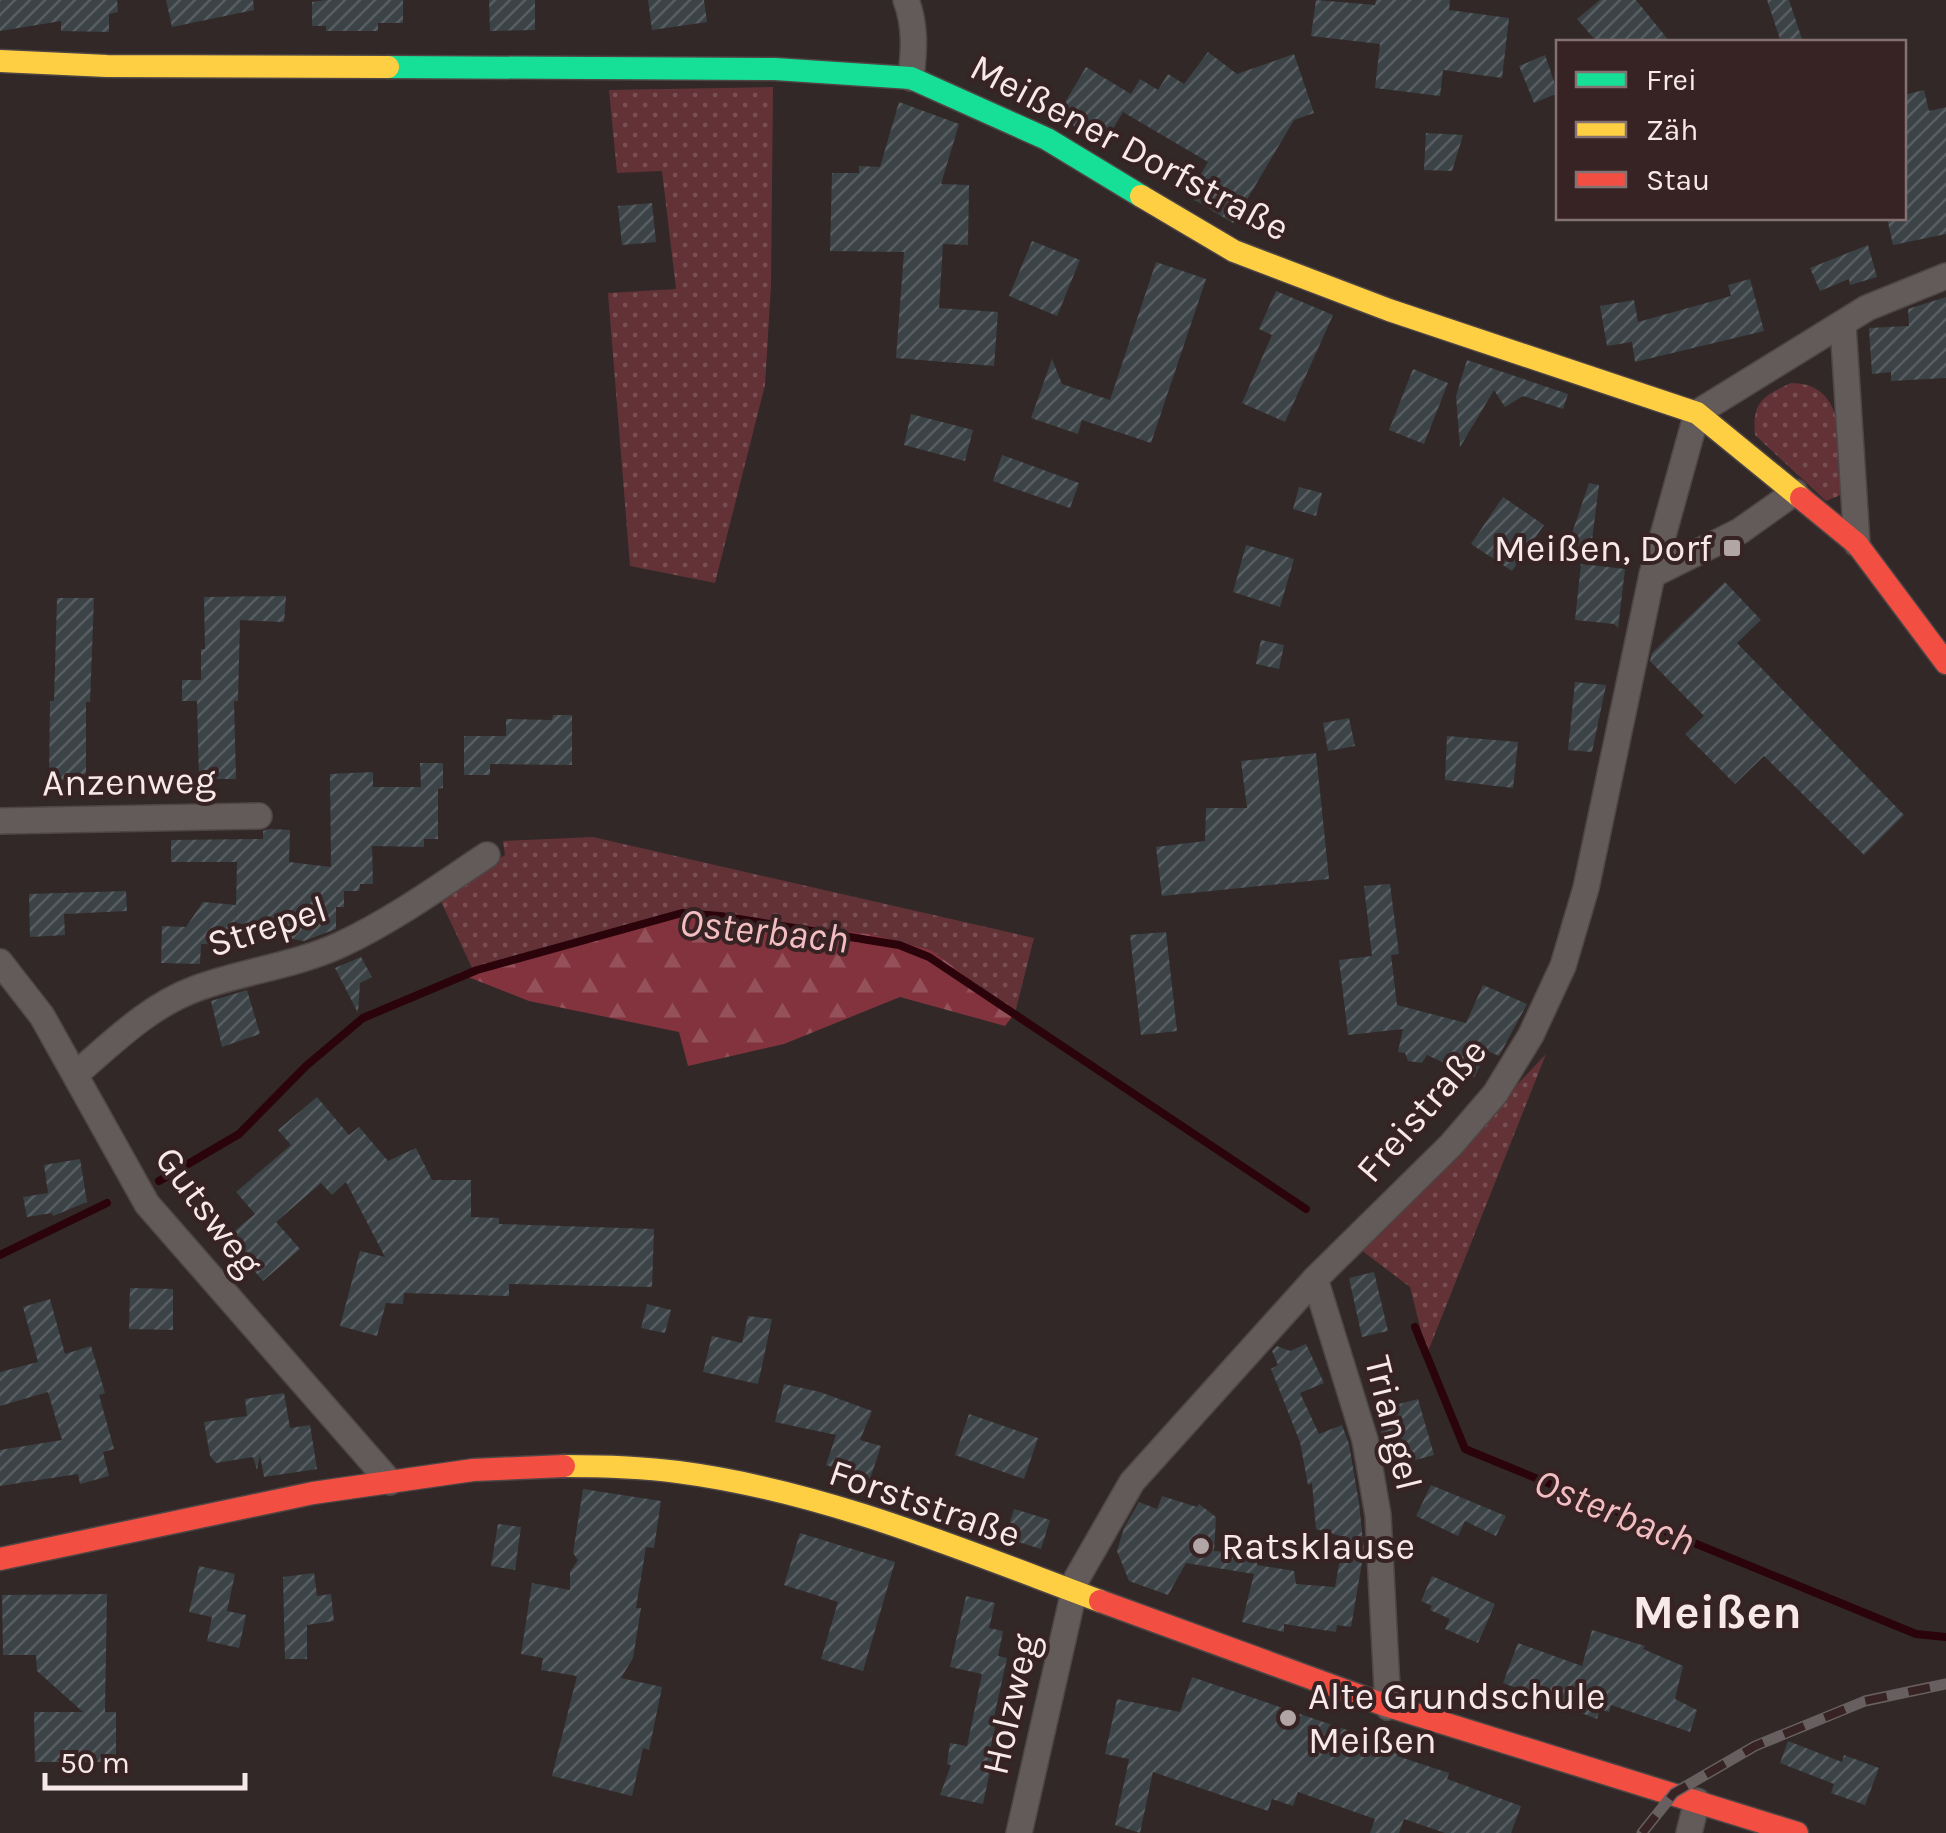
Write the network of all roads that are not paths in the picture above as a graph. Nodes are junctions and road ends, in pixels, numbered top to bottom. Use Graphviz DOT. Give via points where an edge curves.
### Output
graph roads {
  1 [pos="906,0"];
  2 [pos="0,61"];
  3 [pos="911,78"];
  4 [pos="1946,276"];
  5 [pos="1843,325"];
  6 [pos="1697,412"];
  7 [pos="1795,492"];
  8 [pos="1857,544"];
  9 [pos="1652,576"];
  10 [pos="1946,663"];
  11 [pos="259,816"];
  12 [pos="0,821"];
  13 [pos="487,856"];
  14 [pos="0,962"];
  15 [pos="76,1074"];
  16 [pos="1315,1279"];
  17 [pos="390,1482"];
  18 [pos="0,1559"];
  19 [pos="1074,1591"];
  20 [pos="1388,1707"];
  21 [pos="1697,1800"];
  22 [pos="1019,1833"];
  23 [pos="1689,1833"];
  24 [pos="1798,1833"];
  1 -- 3 [label="street" via="914,46"];
  2 -- 3 [label="street, Meißener Dorfstraße" via="776,68"];
  3 -- 6 [label="street, Meißener Dorfstraße" via="1047,138 1234,251"];
  4 -- 5 [label="street" via="1867,308"];
  5 -- 6 [label="street"];
  5 -- 8 [label="street"];
  6 -- 7 [label="street, Meißener Dorfstraße"];
  6 -- 9 [label="street, Freistraße"];
  7 -- 8 [label="street, Meißener Dorfstraße"];
  7 -- 9 [label="street" via="1740,531"];
  8 -- 10 [label="street, Meißener Dorfstraße"];
  9 -- 16 [label="street, Freistraße" via="1586,888 1564,966 1531,1035 1495,1094 1451,1145"];
  11 -- 12 [label="street, Anzenweg"];
  13 -- 15 [label="street, Strepel" via="341,944 173,998"];
  14 -- 15 [label="street, Gutsweg"];
  15 -- 17 [label="street, Gutsweg" via="146,1204"];
  16 -- 19 [label="street, Freistraße" via="1132,1482"];
  16 -- 20 [label="street, Triangel" via="1378,1515"];
  17 -- 18 [label="street, Forststraße"];
  17 -- 19 [label="street, Forststraße" via="566,1464 716,1476 797,1496"];
  19 -- 20 [label="street, Forststraße"];
  19 -- 22 [label="street, Holzweg"];
  20 -- 21 [label="street, Forststraße"];
  21 -- 23 [label="street"];
  21 -- 24 [label="street, Forststraße"];
}
